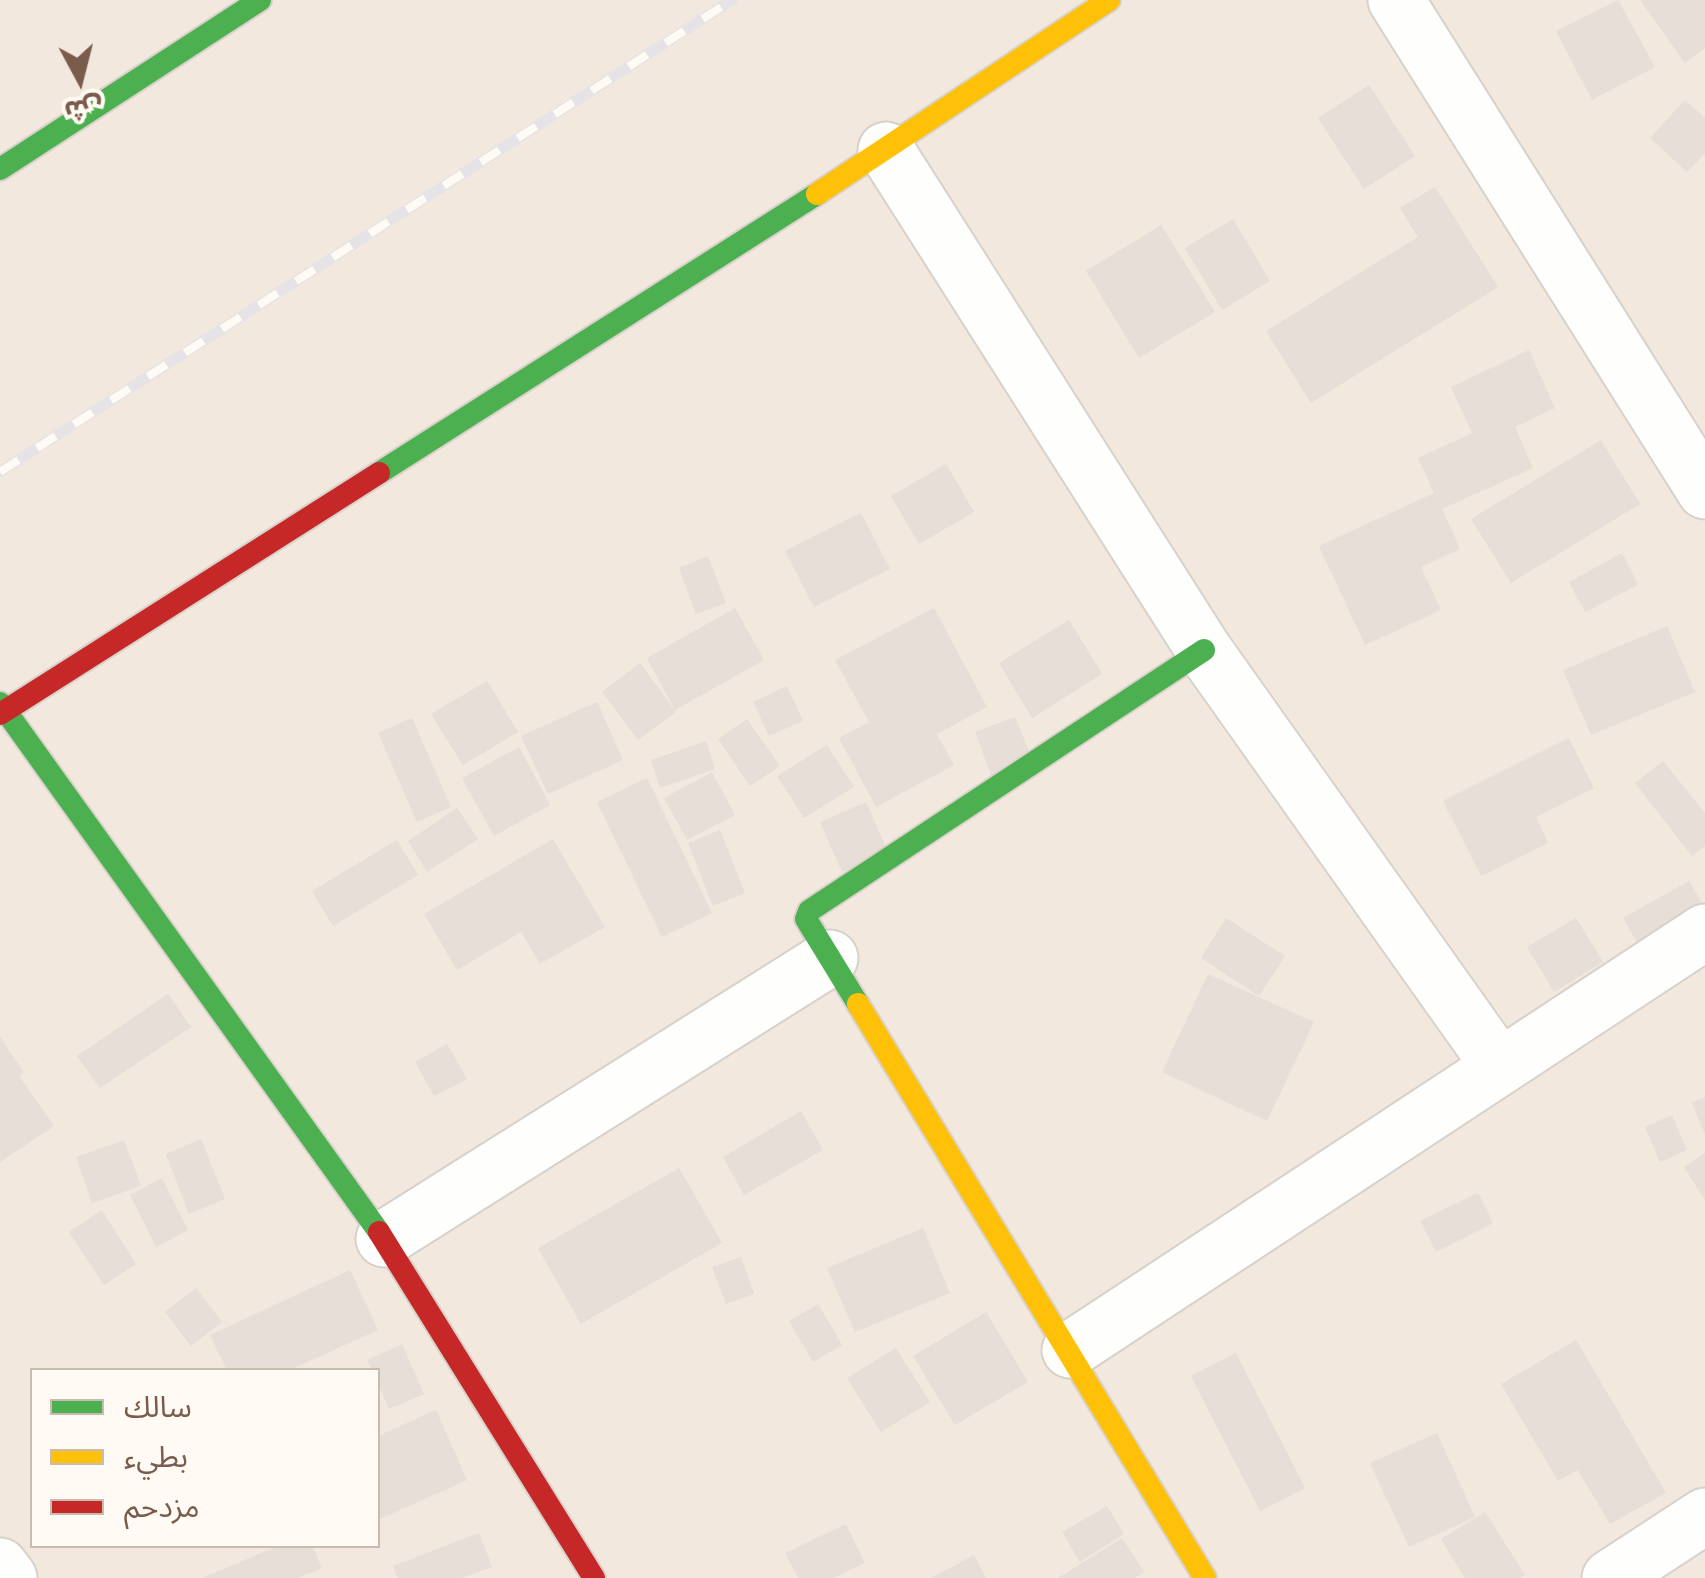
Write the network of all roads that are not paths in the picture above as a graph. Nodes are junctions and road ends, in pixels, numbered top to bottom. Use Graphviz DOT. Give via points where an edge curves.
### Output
graph roads {
  1 [pos="1110,0"];
  2 [pos="1396,0"];
  3 [pos="240,5"];
  4 [pos="886,150"];
  5 [pos="0,169"];
  6 [pos="1705,491"];
  7 [pos="1204,650"];
  8 [pos="2,710"];
  9 [pos="1705,932"];
  10 [pos="830,958"];
  11 [pos="1500,1068"];
  12 [pos="384,1239"];
  13 [pos="1070,1350"];
  14 [pos="1705,1516"];
  15 [pos="0,1566"];
  16 [pos="9,1578"];
  17 [pos="594,1578"];
  18 [pos="1205,1578"];
  19 [pos="1610,1578"];
  1 -- 4 [label="street"];
  2 -- 6 [label="street"];
  3 -- 5 [label="street"];
  4 -- 7 [label="street"];
  4 -- 8 [label="street"];
  7 -- 10 [label="street" via="809,911 808,924"];
  7 -- 11 [label="street"];
  8 -- 12 [label="street"];
  9 -- 11 [label="street"];
  10 -- 12 [label="street"];
  10 -- 13 [label="street"];
  11 -- 13 [label="street"];
  12 -- 17 [label="street"];
  13 -- 18 [label="street"];
  14 -- 19 [label="street"];
  15 -- 16 [label="street"];
}
